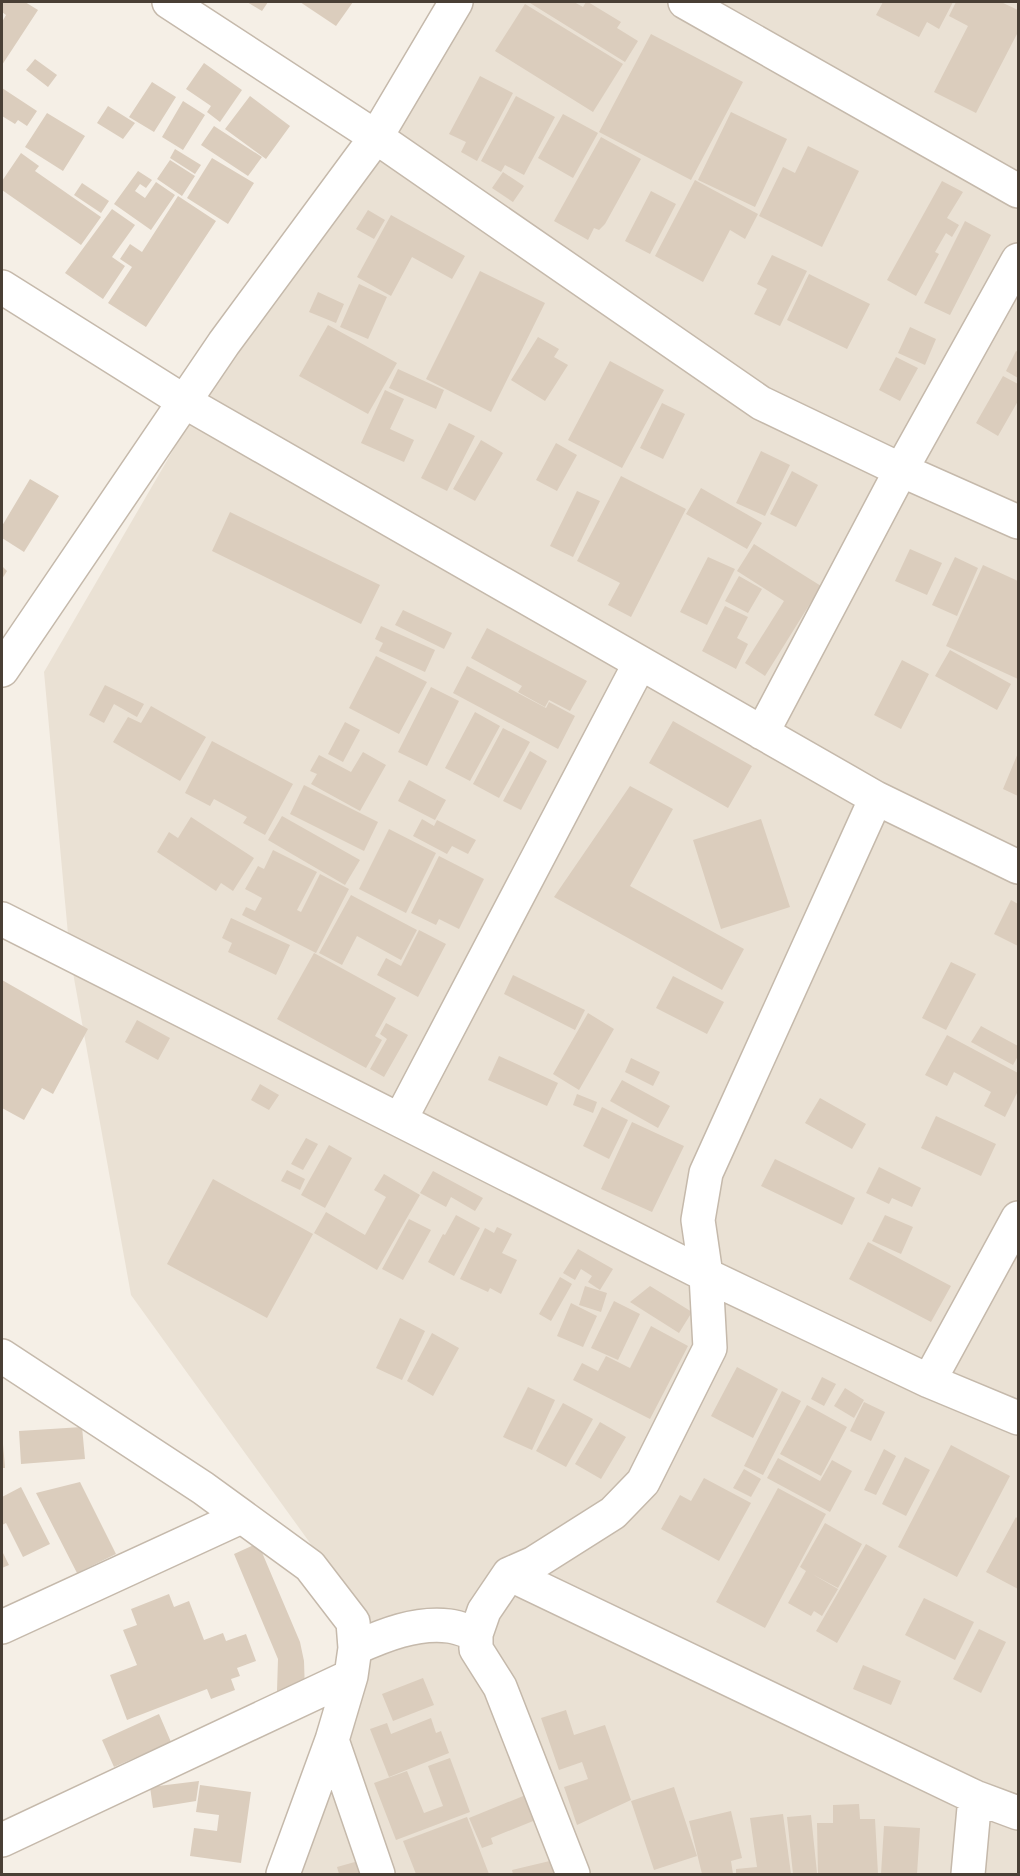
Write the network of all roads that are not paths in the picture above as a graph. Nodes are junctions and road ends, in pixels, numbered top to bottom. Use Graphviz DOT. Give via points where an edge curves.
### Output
graph roads {
  1 [pos="169,2"];
  2 [pos="456,2"];
  3 [pos="685,2"];
  4 [pos="376,137"];
  5 [pos="1018,191"];
  6 [pos="1018,260"];
  7 [pos="2,287"];
  8 [pos="185,402"];
  9 [pos="901,470"];
  10 [pos="1018,522"];
  11 [pos="640,663"];
  12 [pos="2,670"];
  13 [pos="762,733"];
  14 [pos="876,798"];
  15 [pos="1018,867"];
  16 [pos="2,919"];
  17 [pos="400,1120"];
  18 [pos="1018,1218"];
  19 [pos="706,1275"];
  20 [pos="2,1356"];
  21 [pos="929,1381"];
  22 [pos="1018,1418"];
  23 [pos="241,1517"];
  24 [pos="509,1574"];
  25 [pos="2,1627"];
  26 [pos="476,1634"];
  27 [pos="353,1662"];
  28 [pos="332,1740"];
  29 [pos="975,1797"];
  30 [pos="1018,1814"];
  31 [pos="2,1840"];
  32 [pos="283,1875"];
  33 [pos="378,1875"];
  34 [pos="573,1875"];
  35 [pos="968,1875"];
  1 -- 4 [label="street"];
  2 -- 4 [label="street"];
  3 -- 5 [label="street"];
  4 -- 8 [label="street"];
  4 -- 9 [label="street" via="761,404"];
  6 -- 9 [label="street"];
  7 -- 8 [label="street"];
  8 -- 11 [label="street"];
  8 -- 12 [label="street"];
  9 -- 10 [label="street"];
  9 -- 13 [label="street"];
  11 -- 13 [label="street"];
  11 -- 17 [label="street"];
  13 -- 14 [label="street"];
  14 -- 15 [label="street"];
  14 -- 19 [label="street" via="706,1173 698,1220"];
  16 -- 17 [label="street"];
  17 -- 19 [label="street"];
  18 -- 21 [label="street"];
  19 -- 21 [label="street"];
  19 -- 24 [label="street" via="710,1348 643,1482 613,1513 534,1563"];
  20 -- 23 [label="street"];
  21 -- 22 [label="street"];
  23 -- 25 [label="street"];
  23 -- 27 [label="street" via="310,1566 353,1622"];
  24 -- 26 [label="street" via="484,1611"];
  24 -- 29 [label="street"];
  26 -- 27 [label="street" via="450,1626 390,1632"];
  26 -- 34 [label="street" via="476,1649 500,1687"];
  27 -- 28 [label="street"];
  27 -- 31 [label="street"];
  28 -- 32 [label="street"];
  28 -- 33 [label="street"];
  29 -- 30 [label="street"];
  29 -- 35 [label="street"];
}
